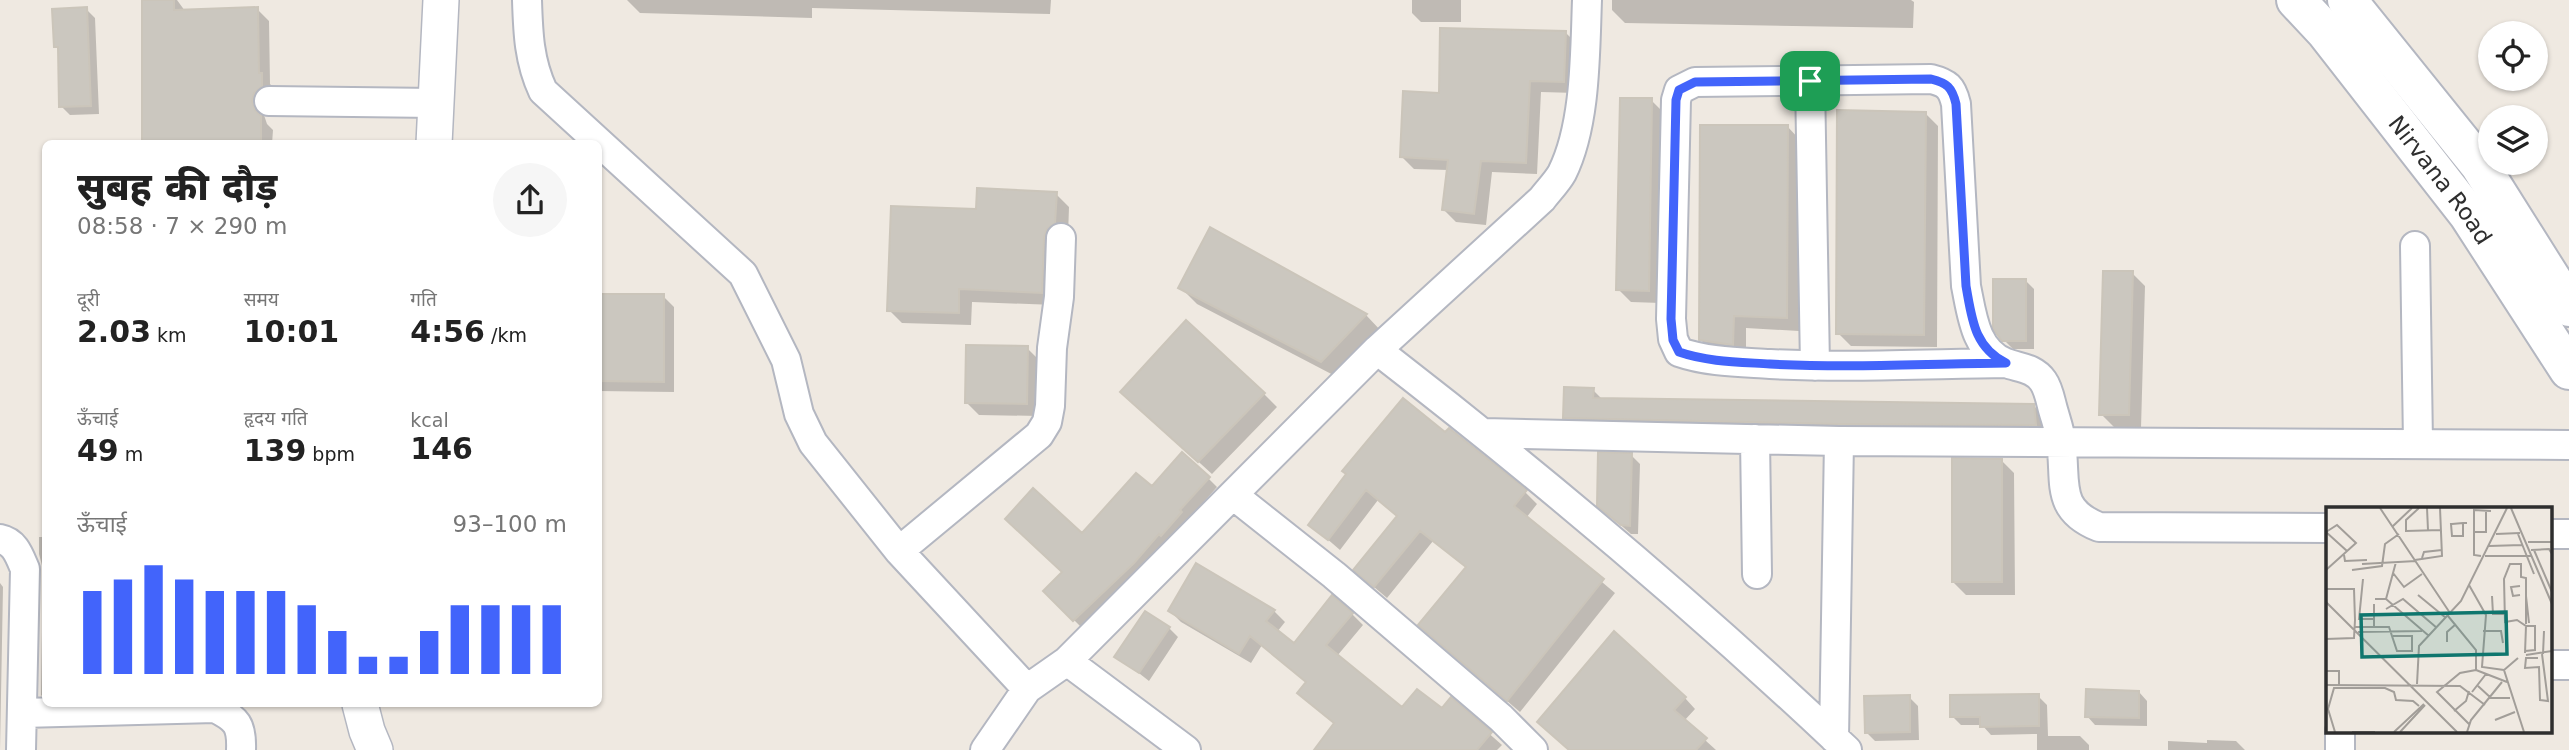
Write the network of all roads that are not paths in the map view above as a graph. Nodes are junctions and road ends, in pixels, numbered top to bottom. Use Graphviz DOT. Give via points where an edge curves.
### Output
graph roads {
  1 [pos="440,0"];
  2 [pos="527,0"];
  3 [pos="1587,0"];
  4 [pos="2296,0"];
  5 [pos="2347,0"];
  6 [pos="1810,81"];
  7 [pos="269,101"];
  8 [pos="436,103"];
  9 [pos="434,140"];
  10 [pos="597,140"];
  11 [pos="602,145"];
  12 [pos="1061,238"];
  13 [pos="2415,246"];
  14 [pos="2569,307"];
  15 [pos="1377,350"];
  16 [pos="2006,363"];
  17 [pos="1815,366"];
  18 [pos="2569,370"];
  19 [pos="1485,433"];
  20 [pos="1755,439"];
  21 [pos="1839,440"];
  22 [pos="2061,441"];
  23 [pos="2418,443"];
  24 [pos="2569,445"];
  25 [pos="1233,495"];
  26 [pos="2326,528"];
  27 [pos="0,539"];
  28 [pos="899,551"];
  29 [pos="1757,574"];
  30 [pos="1067,661"];
  31 [pos="1027,689"];
  32 [pos="361,707"];
  33 [pos="22,713"];
  34 [pos="2340,732"];
  35 [pos="1841,744"];
  36 [pos="21,750"];
  37 [pos="241,750"];
  38 [pos="375,750"];
  39 [pos="985,750"];
  40 [pos="1186,750"];
  41 [pos="1533,750"];
  42 [pos="2340,750"];
  1 -- 8 [label="street"];
  2 -- 10 [label="street" via="529,48 543,91"];
  3 -- 15 [label="street" via="1583,93 1562,174 1542,199"];
  4 -- 18 [label="main road, Nirvana Road" via="2468,214"];
  5 -- 14 [label="main road, Nirvana Road" via="2479,164"];
  6 -- 16 [label="street" via="1931,79 1952,89 1971,313 1982,345"];
  6 -- 17 [label="street"];
  6 -- 17 [label="street" via="1695,82 1679,90 1671,319 1679,352 1694,357"];
  7 -- 8 [label="street"];
  8 -- 9 [label="street"];
  11 -- 28 [label="street" via="743,274 786,360 799,414 813,443"];
  12 -- 28 [label="street" via="1047,422 1039,435"];
  13 -- 23 [label="street"];
  15 -- 19 [label="street"];
  15 -- 25 [label="street"];
  16 -- 17 [label="street"];
  16 -- 22 [label="street" via="2037,373 2046,385"];
  19 -- 20 [label="street"];
  19 -- 35 [label="street" via="1641,564"];
  20 -- 21 [label="street"];
  20 -- 29 [label="street"];
  21 -- 22 [label="street"];
  21 -- 35 [label="street"];
  22 -- 23 [label="street"];
  22 -- 26 [label="street" via="2064,492 2081,520 2099,527"];
  23 -- 24 [label="street"];
  25 -- 30 [label="street"];
  25 -- 41 [label="street" via="1334,575 1502,718"];
  27 -- 33 [label="street" via="18,551 25,569"];
  28 -- 31 [label="street"];
  30 -- 31 [label="street"];
  30 -- 40 [label="street"];
  31 -- 39 [label="street"];
  32 -- 38 [label="street"];
  33 -- 36 [label="street"];
  33 -- 37 [label="street" via="215,708 231,716 242,732"];
  34 -- 42 [label="street"];
}
